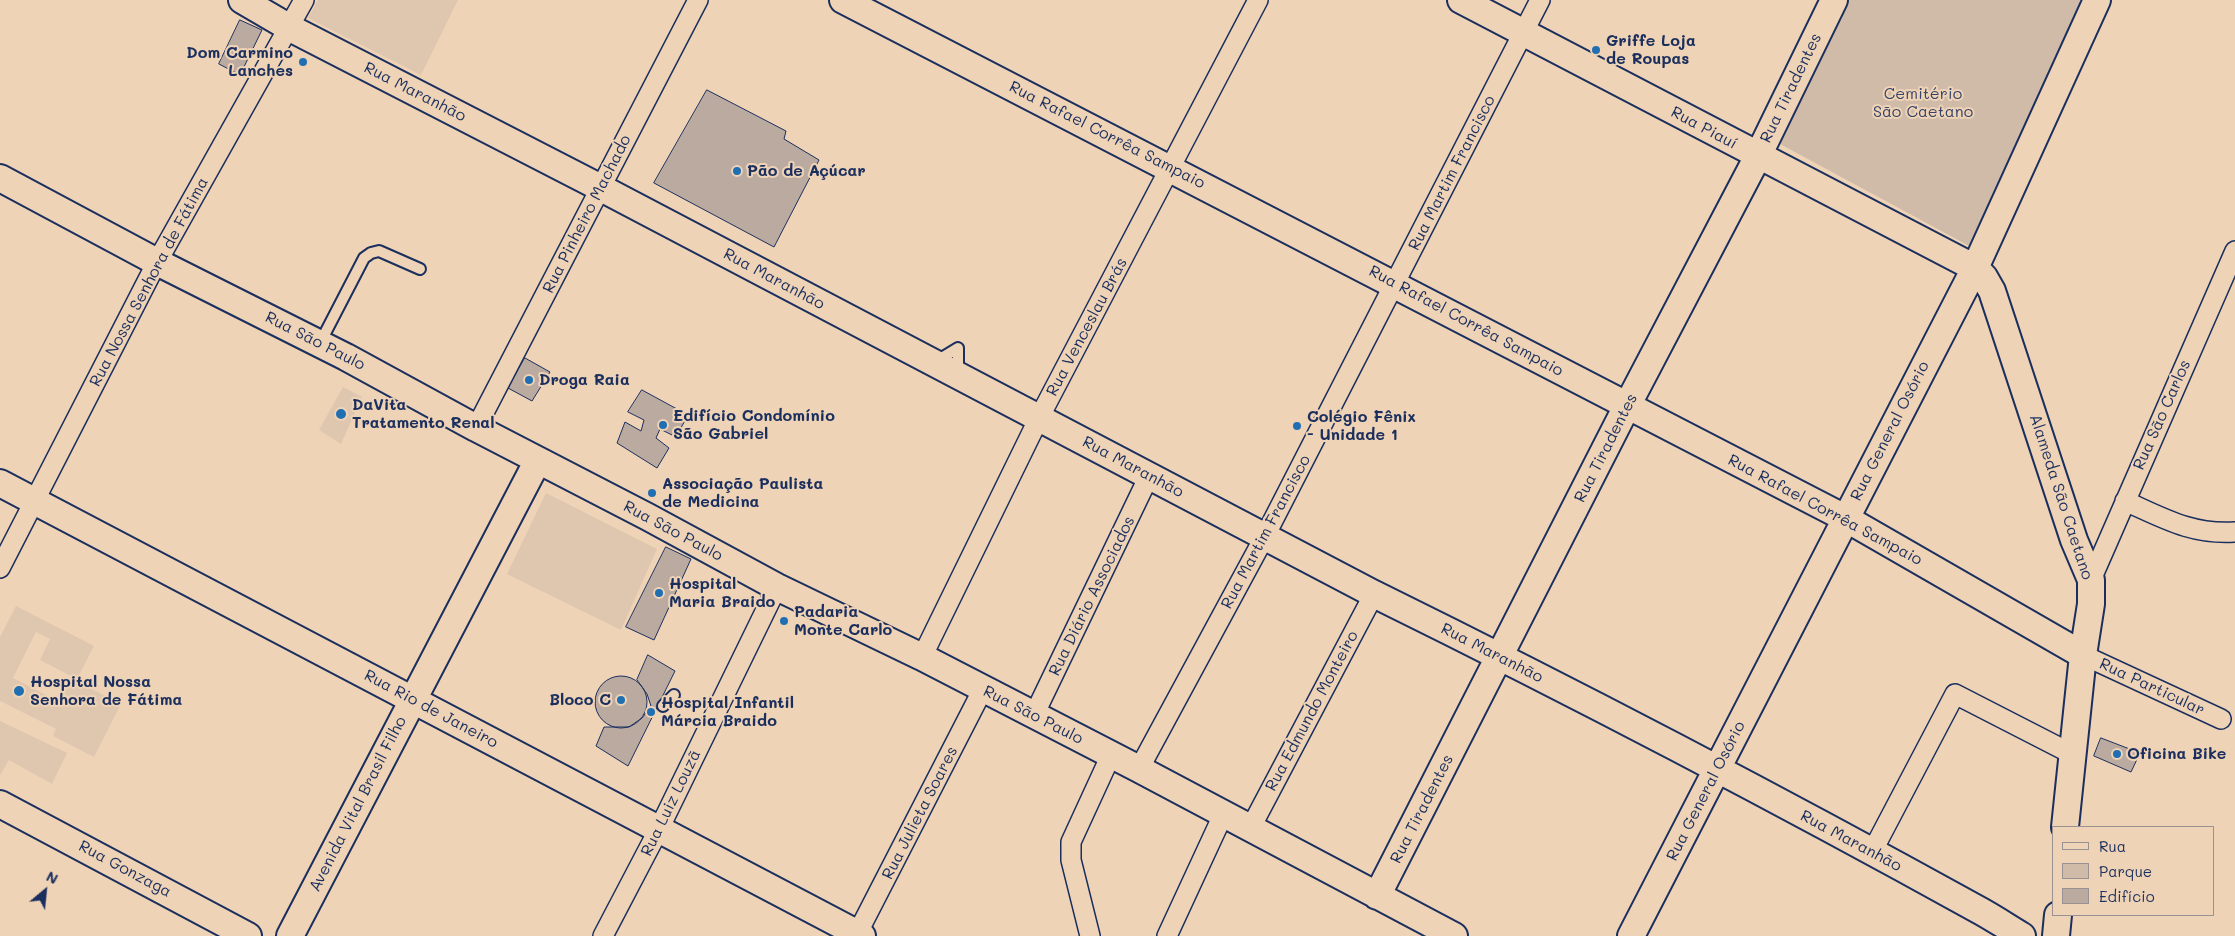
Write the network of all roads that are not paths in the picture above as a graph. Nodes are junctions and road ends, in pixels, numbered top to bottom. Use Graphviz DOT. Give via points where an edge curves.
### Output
graph roads {
  1 [pos="242,0"];
  2 [pos="304,0"];
  3 [pos="698,0"];
  4 [pos="843,0"];
  5 [pos="1258,0"];
  6 [pos="1462,0"];
  7 [pos="1540,0"];
  8 [pos="1834,0"];
  9 [pos="2097,0"];
  10 [pos="290,28"];
  11 [pos="1524,32"];
  12 [pos="1758,156"];
  13 [pos="1171,168"];
  14 [pos="0,178"];
  15 [pos="601,188"];
  16 [pos="2235,251"];
  17 [pos="157,262"];
  18 [pos="1975,268"];
  19 [pos="420,269"];
  20 [pos="1395,284"];
  21 [pos="320,343"];
  22 [pos="1627,406"];
  23 [pos="1039,418"];
  24 [pos="476,428"];
  25 [pos="538,460"];
  26 [pos="1150,476"];
  27 [pos="0,483"];
  28 [pos="2125,501"];
  29 [pos="34,502"];
  30 [pos="1846,518"];
  31 [pos="2235,532"];
  32 [pos="1265,536"];
  33 [pos="0,568"];
  34 [pos="2091,580"];
  35 [pos="778,587"];
  36 [pos="1374,594"];
  37 [pos="2083,655"];
  38 [pos="1500,656"];
  39 [pos="922,657"];
  40 [pos="983,689"];
  41 [pos="674,695"];
  42 [pos="412,699"];
  43 [pos="664,706"];
  44 [pos="1034,715"];
  45 [pos="2221,719"];
  46 [pos="2072,754"];
  47 [pos="1111,755"];
  48 [pos="1140,769"];
  49 [pos="1718,769"];
  50 [pos="0,804"];
  51 [pos="1224,815"];
  52 [pos="2065,826"];
  53 [pos="659,829"];
  54 [pos="1250,829"];
  55 [pos="1872,852"];
  56 [pos="1378,896"];
  57 [pos="2058,916"];
  58 [pos="1427,930"];
  59 [pos="858,935"];
  60 [pos="248,936"];
  61 [pos="290,936"];
  62 [pos="603,936"];
  63 [pos="1090,936"];
  64 [pos="1167,936"];
  65 [pos="1454,936"];
  66 [pos="1630,936"];
  67 [pos="2022,936"];
  68 [pos="2056,936"];
  1 -- 10 [label="street, Rua Maranhão"];
  2 -- 10 [label="street, Rua Nossa Senhora de Fátima"];
  3 -- 15 [label="street, Rua Pinheiro Machado"];
  4 -- 13 [label="street, Rua Rafael Corrêa Sampaio"];
  5 -- 13 [label="street, Rua Venceslau Brás"];
  6 -- 11 [label="street, Rua Piauí"];
  7 -- 11 [label="street, Rua Martim Francisco"];
  8 -- 12 [label="street, Rua Tiradentes"];
  9 -- 18 [label="street, Rua General Osório"];
  10 -- 15 [label="street, Rua Maranhão"];
  10 -- 17 [label="street, Rua Nossa Senhora de Fátima"];
  11 -- 12 [label="street, Rua Piauí"];
  11 -- 20 [label="street, Rua Martim Francisco"];
  12 -- 18 [label="street, Rua Piauí"];
  12 -- 22 [label="street, Rua Tiradentes"];
  13 -- 20 [label="street, Rua Rafael Corrêa Sampaio"];
  13 -- 23 [label="street, Rua Venceslau Brás"];
  14 -- 17 [label="street, Rua São Paulo"];
  15 -- 23 [label="street, Rua Maranhão"];
  15 -- 24 [label="street, Rua Pinheiro Machado"];
  16 -- 28 [label="street, Rua São Carlos"];
  17 -- 21 [label="street, Rua São Paulo"];
  17 -- 29 [label="street, Rua Nossa Senhora de Fátima"];
  18 -- 30 [label="street, Rua General Osório"];
  18 -- 34 [label="street, Alameda São Caetano" via="1992,291 2074,540"];
  19 -- 21 [label="lane" via="379,251 364,258"];
  20 -- 22 [label="street, Rua Rafael Corrêa Sampaio"];
  20 -- 32 [label="street, Rua Martim Francisco"];
  21 -- 24 [label="street, Rua São Paulo"];
  22 -- 30 [label="street, Rua Rafael Corrêa Sampaio"];
  22 -- 38 [label="street, Rua Tiradentes"];
  23 -- 26 [label="street, Rua Maranhão"];
  23 -- 39 [label="street, Rua Venceslau Brás"];
  24 -- 25 [label="street, Rua São Paulo"];
  25 -- 35 [label="street, Rua São Paulo"];
  25 -- 42 [label="street, Avenida Vital Brasil Filho"];
  26 -- 32 [label="street, Rua Maranhão"];
  26 -- 44 [label="street, Rua Diário Associados"];
  27 -- 29 [label="street, Rua Rio de Janeiro"];
  28 -- 31 [label="street" via="2198,531"];
  28 -- 34 [label="street, Rua São Carlos"];
  29 -- 33 [label="street, Rua Nossa Senhora de Fátima"];
  29 -- 42 [label="street, Rua Rio de Janeiro"];
  30 -- 37 [label="street, Rua Rafael Corrêa Sampaio"];
  30 -- 49 [label="street, Rua General Osório"];
  32 -- 36 [label="street, Rua Maranhão"];
  32 -- 48 [label="street, Rua Martim Francisco"];
  34 -- 37 [label="street, Alameda São Caetano" via="2091,604"];
  35 -- 39 [label="street, Rua São Paulo"];
  35 -- 53 [label="street, Rua Luiz Louzã"];
  36 -- 38 [label="street, Rua Maranhão"];
  36 -- 54 [label="street, Rua Edmundo Monteiro"];
  37 -- 45 [label="street, Rua Particular"];
  37 -- 46 [label="street, Alameda São Caetano"];
  38 -- 49 [label="street, Rua Maranhão"];
  38 -- 56 [label="street, Rua Tiradentes"];
  39 -- 40 [label="street, Rua São Paulo"];
  40 -- 44 [label="street, Rua São Paulo"];
  40 -- 59 [label="street, Rua Julieta Soares"];
  41 -- 43 [label="lane"];
  42 -- 53 [label="street, Rua Rio de Janeiro"];
  42 -- 61 [label="street, Avenida Vital Brasil Filho"];
  44 -- 47 [label="street, Rua São Paulo"];
  46 -- 52 [label="street, Alameda São Caetano"];
  46 -- 55 [label="street" via="1955,694"];
  47 -- 48 [label="street, Rua São Paulo"];
  47 -- 63 [label="street" via="1072,842 1071,860"];
  48 -- 51 [label="street, Rua São Paulo"];
  49 -- 55 [label="street, Rua Maranhão"];
  49 -- 66 [label="street, Rua General Osório"];
  50 -- 60 [label="street, Rua Gonzaga"];
  51 -- 54 [label="street, Rua São Paulo"];
  51 -- 64 [label="street"];
  53 -- 59 [label="street, Rua Rio de Janeiro"];
  53 -- 62 [label="street, Rua Luiz Louzã"];
  54 -- 56 [label="street, Rua São Paulo"];
  55 -- 67 [label="street, Rua Maranhão"];
  56 -- 58 [label="street, Rua São Paulo"];
  57 -- 68 [label="street"];
  58 -- 65 [label="street, Rua São Paulo"];
}
